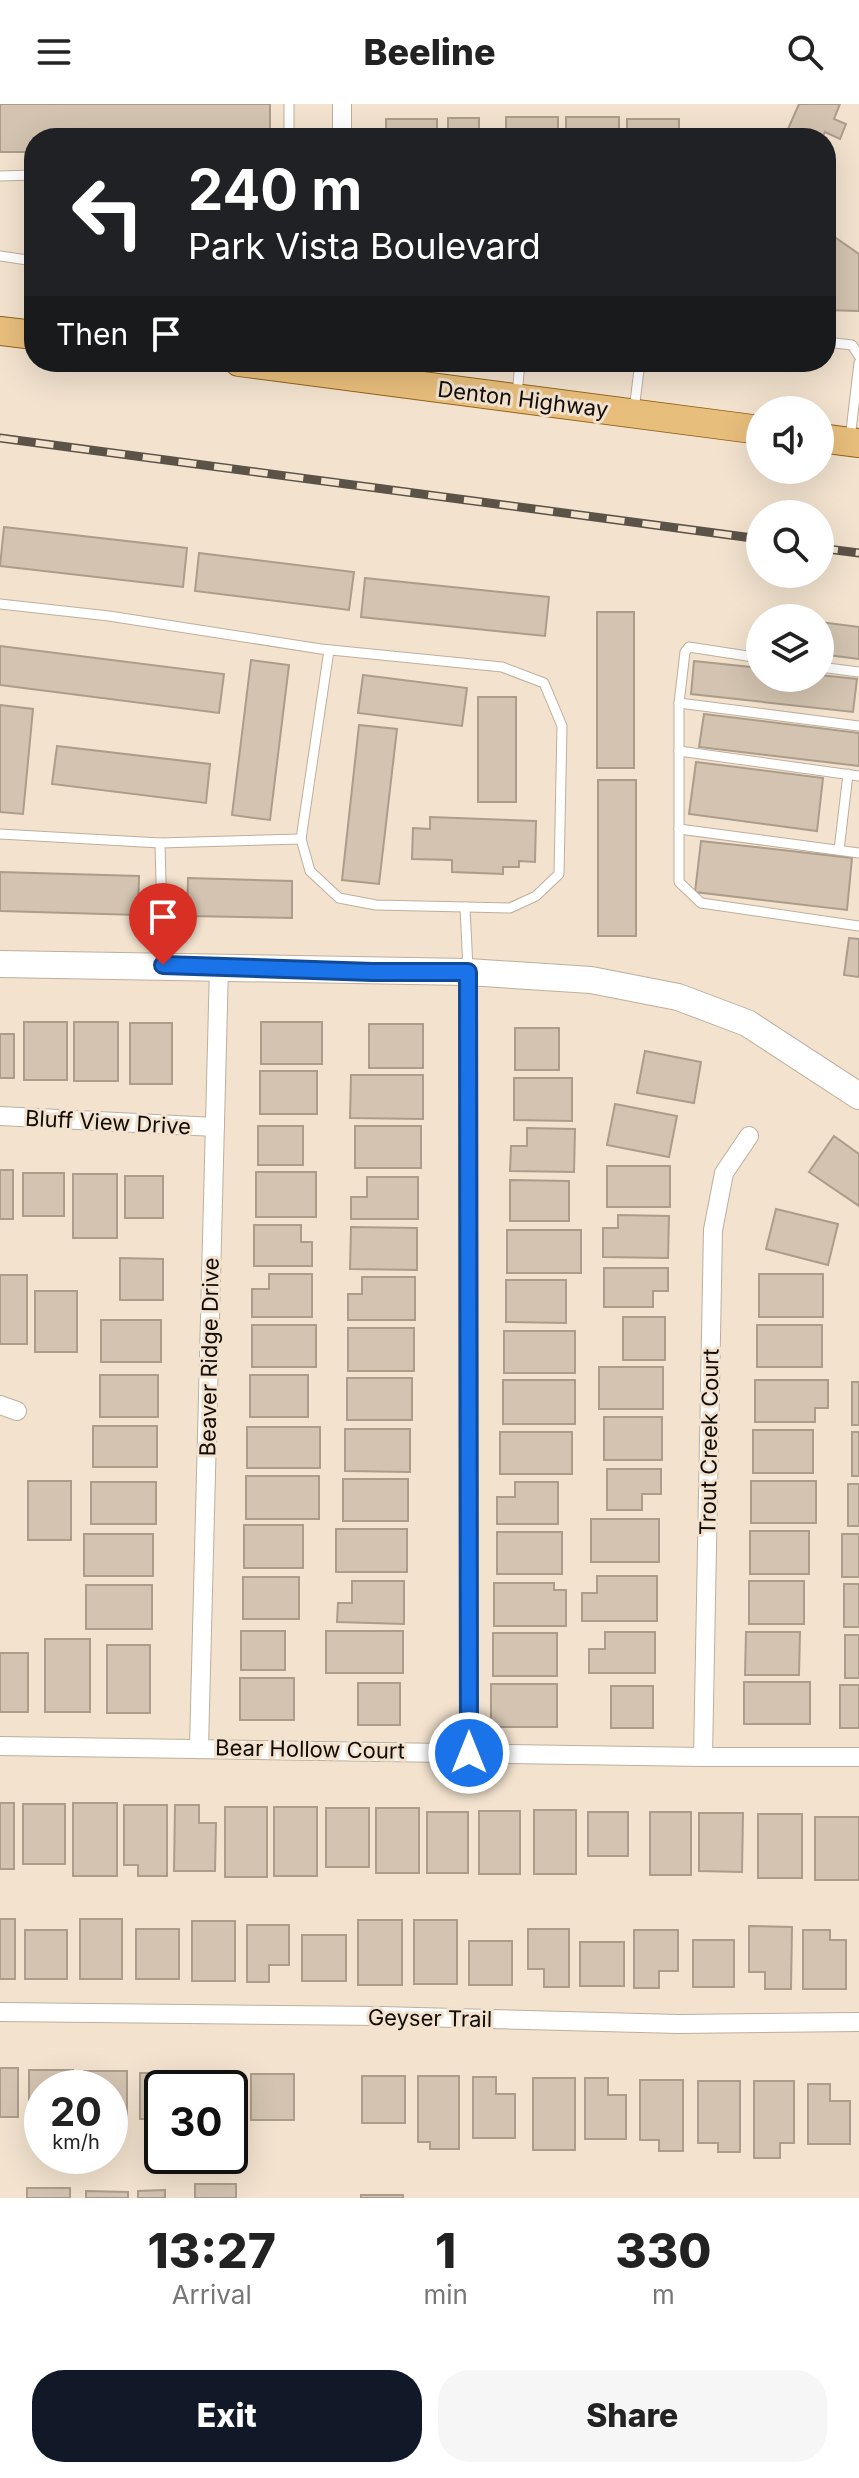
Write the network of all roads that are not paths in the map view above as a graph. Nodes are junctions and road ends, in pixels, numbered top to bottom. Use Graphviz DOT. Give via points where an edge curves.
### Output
graph roads {
  1 [pos="289,104"];
  2 [pos="342,104"];
  3 [pos="289,128"];
  4 [pos="342,128"];
  5 [pos="24,175"];
  6 [pos="0,176"];
  7 [pos="0,256"];
  8 [pos="24,260"];
  9 [pos="0,331"];
  10 [pos="24,334"];
  11 [pos="836,343"];
  12 [pos="859,356"];
  13 [pos="859,363"];
  14 [pos="519,372"];
  15 [pos="639,372"];
  16 [pos="404,373"];
  17 [pos="517,398"];
  18 [pos="633,414"];
  19 [pos="746,428"];
  20 [pos="834,440"];
  21 [pos="854,442"];
  22 [pos="0,604"];
  23 [pos="329,650"];
  24 [pos="746,656"];
  25 [pos="834,669"];
  26 [pos="859,672"];
  27 [pos="679,703"];
  28 [pos="859,726"];
  29 [pos="679,751"];
  30 [pos="848,774"];
  31 [pos="859,776"];
  32 [pos="679,829"];
  33 [pos="0,834"];
  34 [pos="301,839"];
  35 [pos="160,843"];
  36 [pos="839,850"];
  37 [pos="859,853"];
  38 [pos="465,907"];
  39 [pos="859,926"];
  40 [pos="0,964"];
  41 [pos="163,965"];
  42 [pos="219,966"];
  43 [pos="468,972"];
  44 [pos="859,1096"];
  45 [pos="0,1116"];
  46 [pos="215,1127"];
  47 [pos="749,1136"];
  48 [pos="0,1746"];
  49 [pos="199,1747"];
  50 [pos="469,1753"];
  51 [pos="703,1757"];
  52 [pos="859,1757"];
  53 [pos="0,2012"];
  54 [pos="859,2022"];
  1 -- 3 [label="lane"];
  2 -- 4 [label="street"];
  5 -- 6 [label="lane"];
  7 -- 8 [label="lane"];
  9 -- 10 [label="main road"];
  11 -- 12 [label="lane" via="852,345"];
  13 -- 21 [label="lane"];
  14 -- 17 [label="lane"];
  15 -- 18 [label="lane"];
  16 -- 17 [label="main road, Denton Highway"];
  17 -- 18 [label="main road, Denton Highway"];
  18 -- 19 [label="main road, Denton Highway"];
  20 -- 21 [label="main road"];
  22 -- 23 [label="lane"];
  23 -- 34 [label="lane"];
  23 -- 38 [label="lane" via="502,667 544,683 562,726 559,874 536,896 510,908"];
  24 -- 27 [label="lane" via="689,647"];
  25 -- 26 [label="lane"];
  27 -- 28 [label="lane"];
  27 -- 29 [label="lane"];
  29 -- 30 [label="lane"];
  29 -- 32 [label="lane"];
  30 -- 31 [label="lane"];
  30 -- 36 [label="lane"];
  32 -- 36 [label="lane"];
  32 -- 39 [label="lane" via="679,882 701,903"];
  33 -- 35 [label="lane"];
  34 -- 35 [label="lane"];
  34 -- 38 [label="lane" via="310,871 339,898 376,905"];
  35 -- 41 [label="lane"];
  36 -- 37 [label="lane"];
  38 -- 43 [label="lane"];
  40 -- 41 [label="street"];
  41 -- 42 [label="street"];
  42 -- 43 [label="street"];
  42 -- 46 [label="street, Beaver Ridge Drive"];
  43 -- 44 [label="street" via="591,980 678,997 747,1023"];
  43 -- 50 [label="street"];
  45 -- 46 [label="street, Bluff View Drive"];
  46 -- 49 [label="street, Beaver Ridge Drive"];
  47 -- 51 [label="street, Trout Creek Court" via="724,1173 713,1230"];
  48 -- 49 [label="street, Bear Hollow Court"];
  49 -- 50 [label="street, Bear Hollow Court"];
  50 -- 51 [label="street, Bear Hollow Court"];
  51 -- 52 [label="street, Bear Hollow Court"];
  53 -- 54 [label="street, Geyser Trail" via="678,2024"];
}
